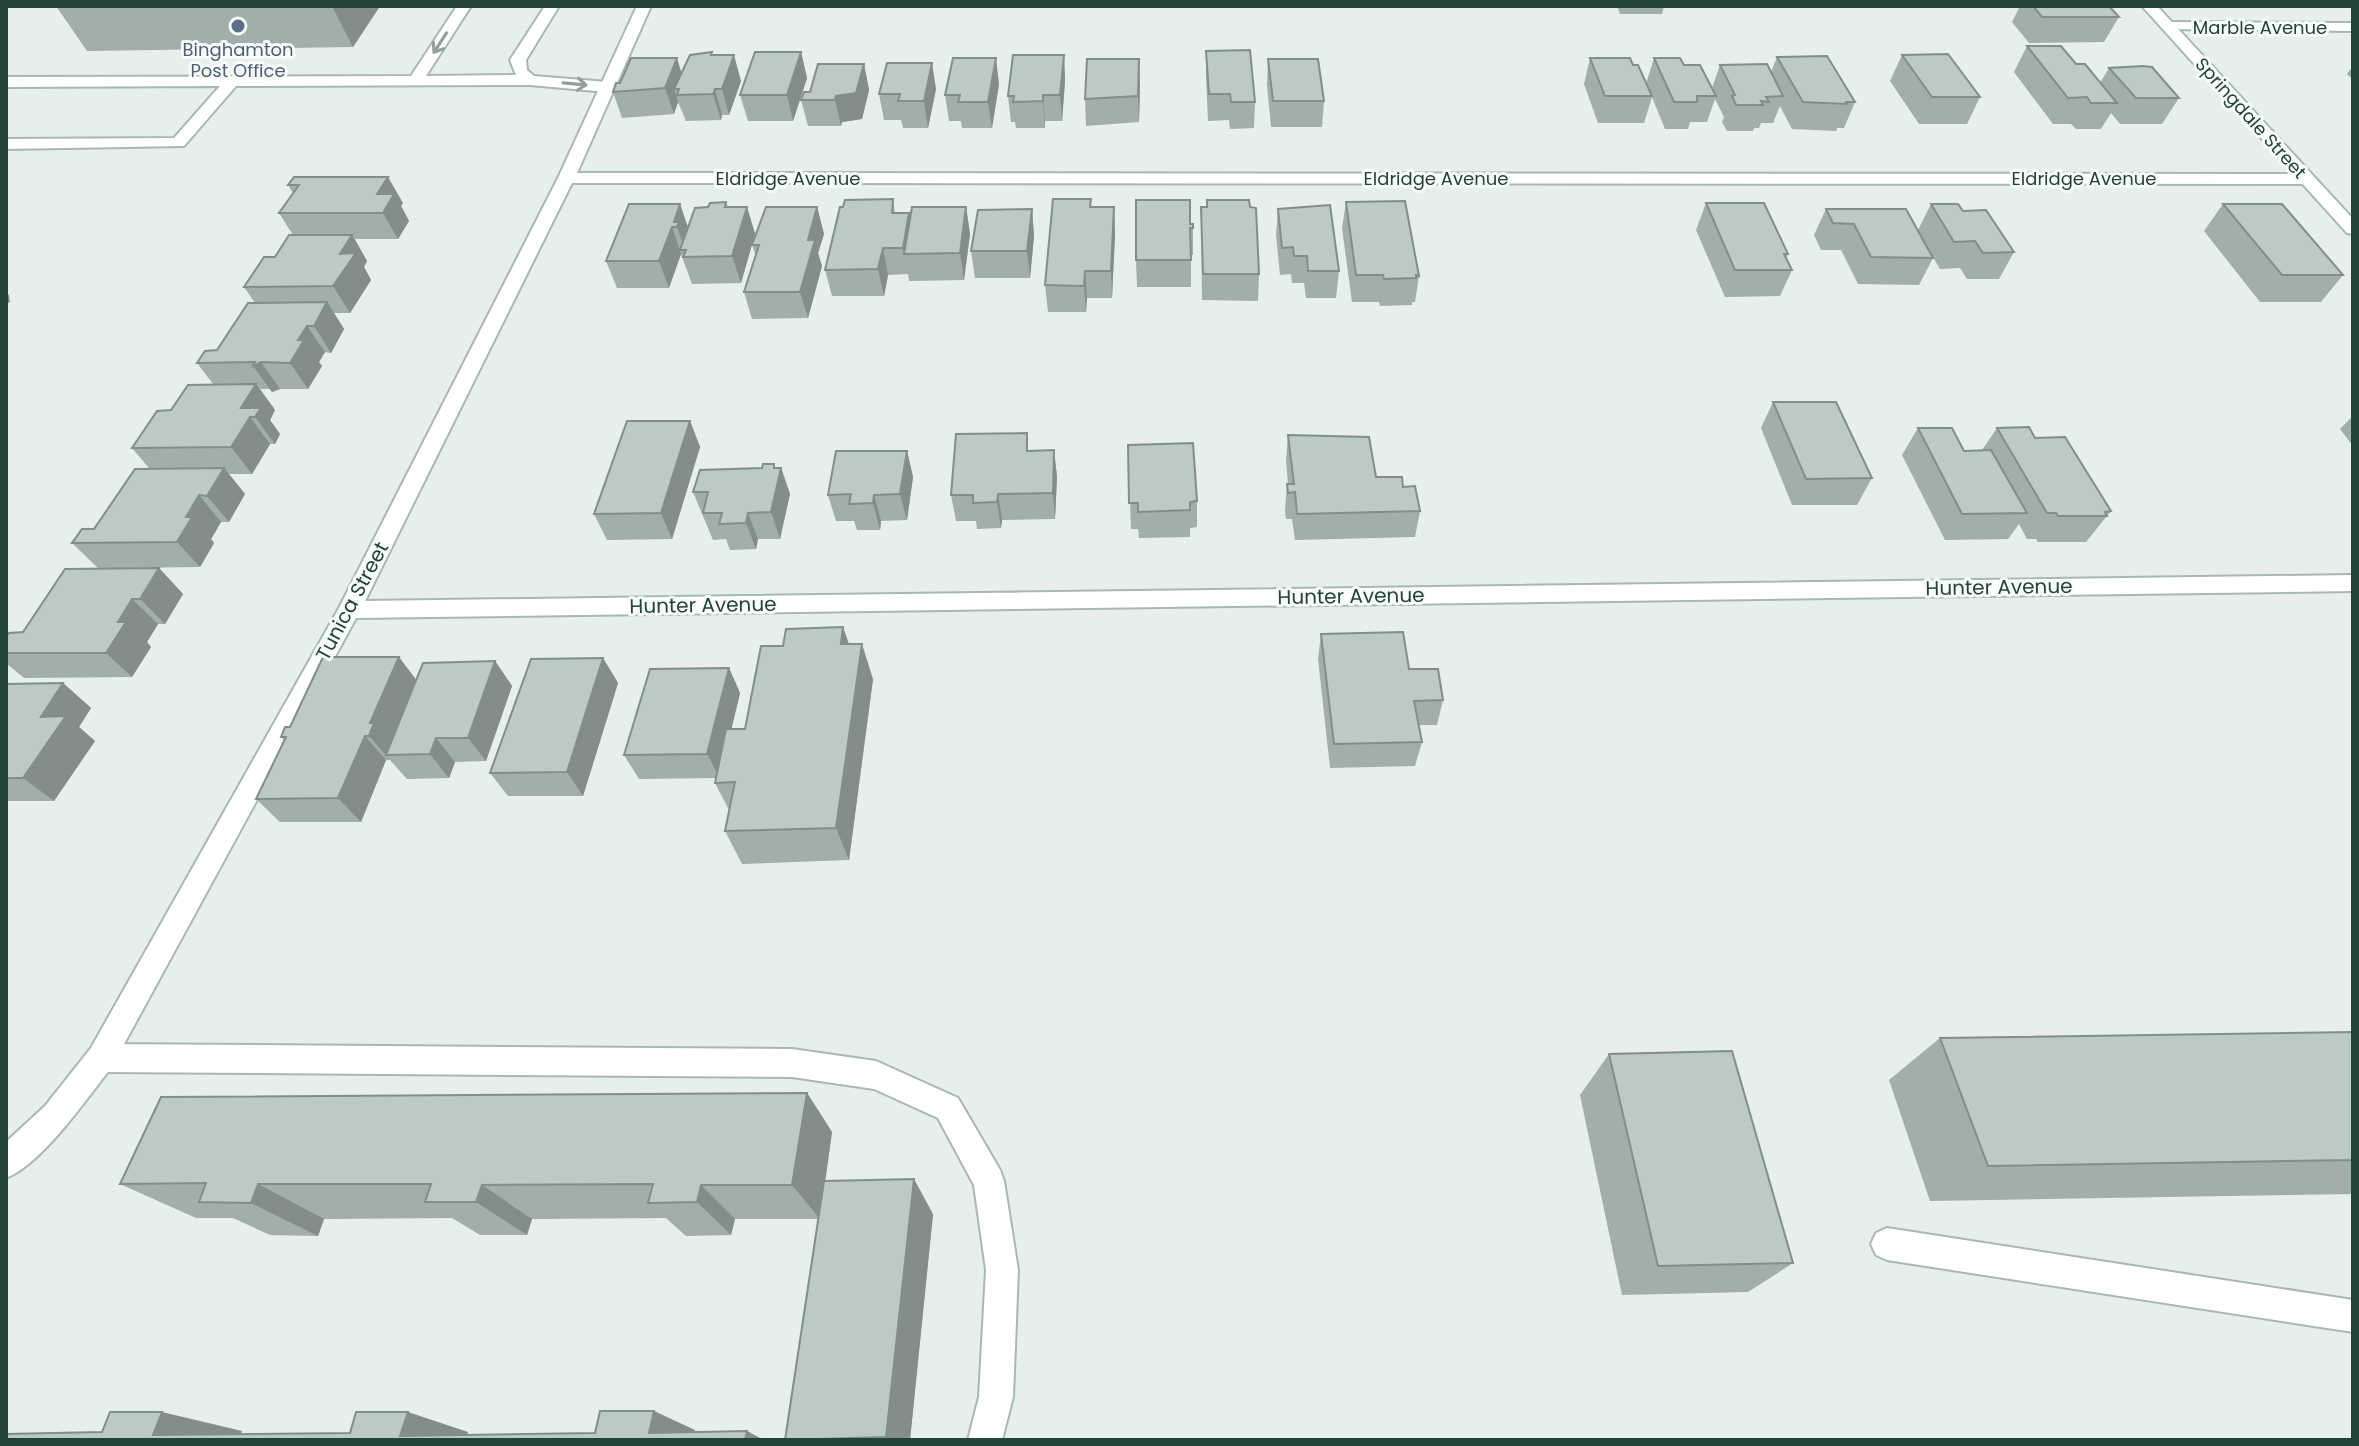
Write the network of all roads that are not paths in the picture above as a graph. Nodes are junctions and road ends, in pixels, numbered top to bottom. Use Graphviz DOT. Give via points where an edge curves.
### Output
graph roads {
  1 [pos="464,6"];
  2 [pos="552,6"];
  3 [pos="644,6"];
  4 [pos="2149,6"];
  5 [pos="2168,26"];
  6 [pos="2353,27"];
  7 [pos="416,80"];
  8 [pos="530,80"];
  9 [pos="232,81"];
  10 [pos="6,82"];
  11 [pos="607,87"];
  12 [pos="6,144"];
  13 [pos="566,178"];
  14 [pos="2305,179"];
  15 [pos="2353,229"];
  16 [pos="2353,583"];
  17 [pos="349,610"];
  18 [pos="101,1058"];
  19 [pos="6,1163"];
  20 [pos="1887,1244"];
  21 [pos="2353,1316"];
  22 [pos="985,1440"];
  1 -- 7 [label="street, one-way"];
  2 -- 8 [label="street" via="518,60"];
  3 -- 11 [label="street, Tunica Street"];
  4 -- 5 [label="street, Springdale Street"];
  5 -- 6 [label="street, Marble Avenue"];
  5 -- 14 [label="street, Springdale Street"];
  7 -- 8 [label="street"];
  7 -- 9 [label="street"];
  8 -- 11 [label="street, one-way"];
  9 -- 10 [label="street"];
  9 -- 12 [label="street" via="178,143"];
  11 -- 13 [label="street, Tunica Street"];
  13 -- 14 [label="street, Eldridge Avenue"];
  13 -- 17 [label="street, Tunica Street"];
  14 -- 15 [label="street, Springdale Street"];
  16 -- 17 [label="street, Hunter Avenue"];
  17 -- 18 [label="street, Tunica Street"];
  18 -- 19 [label="street, Tunica Street" via="55,1116"];
  18 -- 22 [label="street" via="792,1063 876,1075 948,1108 989,1181 1002,1270 996,1397"];
  20 -- 21 [label="street"];
}
